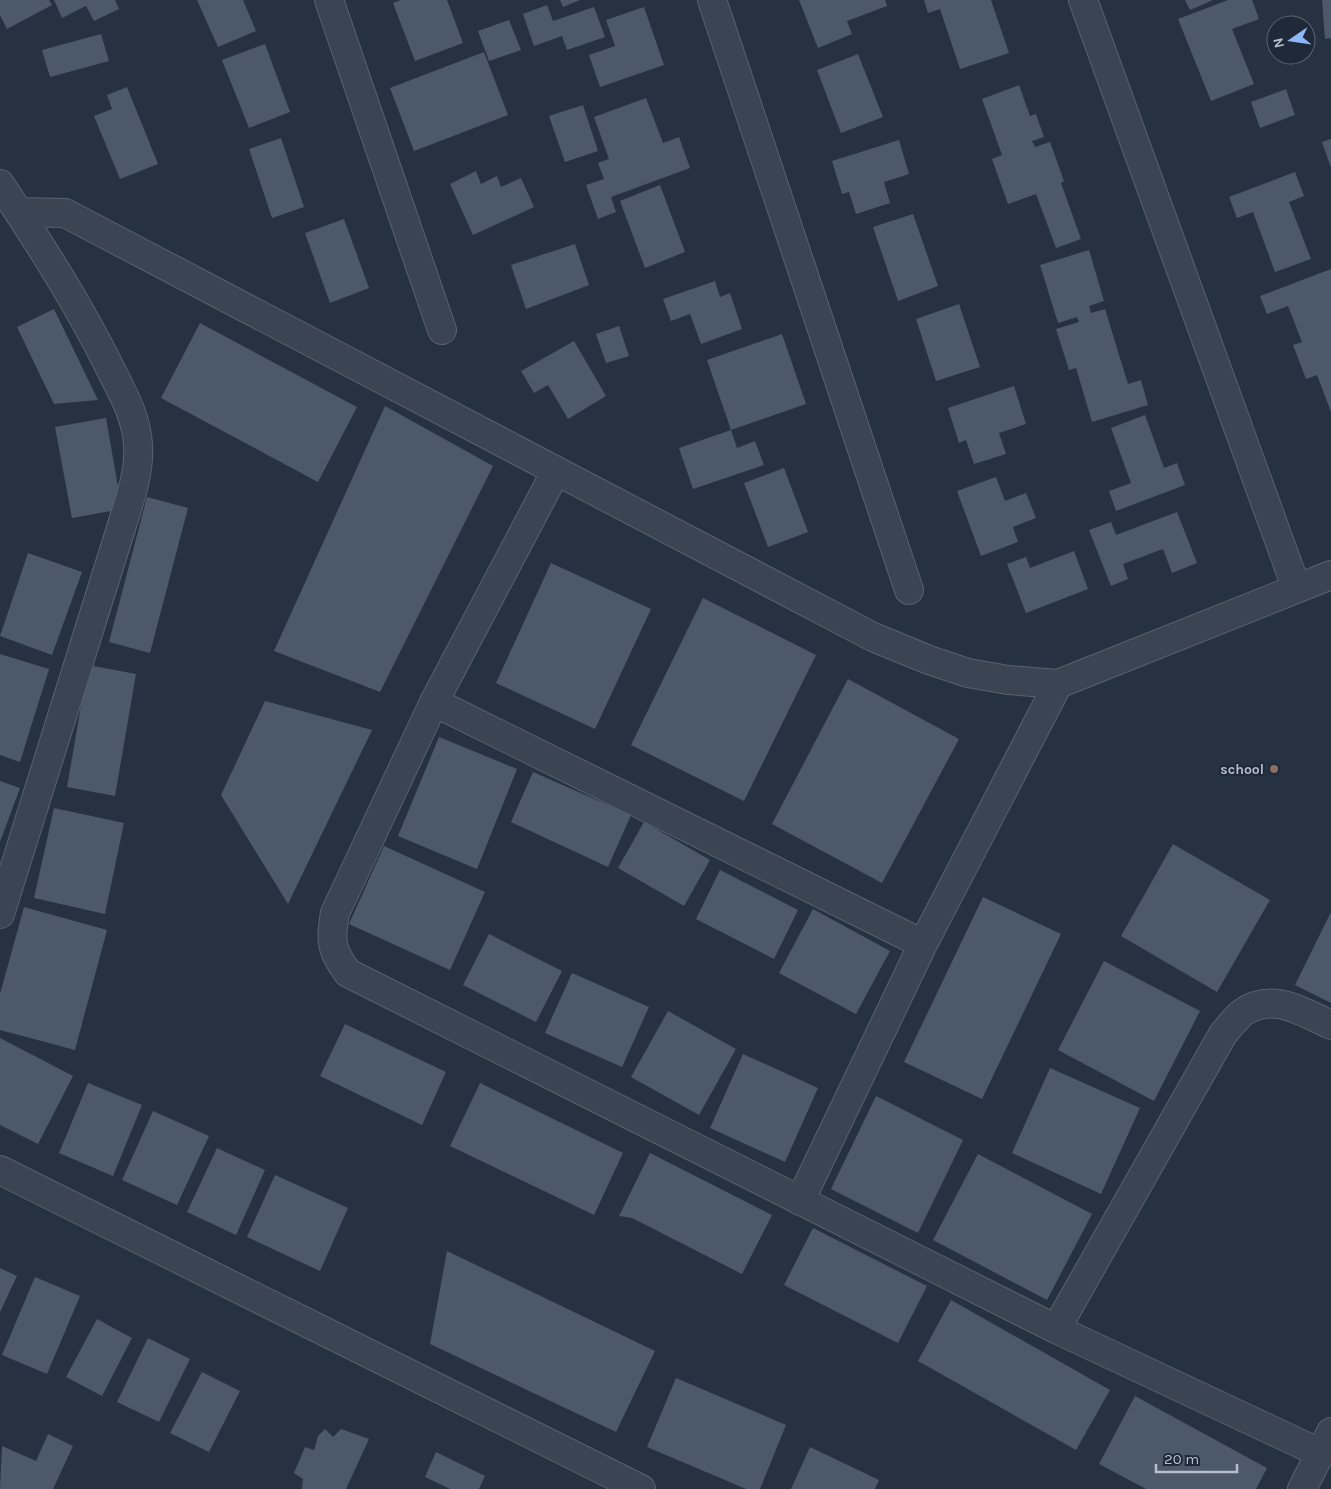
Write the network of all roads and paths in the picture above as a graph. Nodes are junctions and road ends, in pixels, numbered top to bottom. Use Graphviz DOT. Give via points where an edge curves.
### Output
graph roads {
  1 [pos="329,0"];
  2 [pos="712,0"];
  3 [pos="1083,0"];
  4 [pos="0,184"];
  5 [pos="19,212"];
  6 [pos="442,330"];
  7 [pos="556,471"];
  8 [pos="1331,574"];
  9 [pos="1296,587"];
  10 [pos="909,590"];
  11 [pos="1058,684"];
  12 [pos="434,702"];
  13 [pos="0,914"];
  14 [pos="923,944"];
  15 [pos="1331,1025"];
  16 [pos="0,1170"];
  17 [pos="800,1201"];
  18 [pos="1056,1330"];
  19 [pos="1325,1443"];
  20 [pos="642,1489"];
  21 [pos="1302,1489"];
  1 -- 6 [label="street"];
  2 -- 10 [label="street"];
  3 -- 9 [label="street"];
  4 -- 5 [label="street"];
  5 -- 7 [label="street" via="65,213"];
  5 -- 13 [label="street" via="102,350 133,415 138,444 137,473 122,525"];
  7 -- 11 [label="street" via="873,637 968,672 1008,680"];
  7 -- 12 [label="street"];
  8 -- 9 [label="street"];
  9 -- 11 [label="street"];
  11 -- 14 [label="street"];
  12 -- 14 [label="street"];
  12 -- 17 [label="street" via="336,913 331,937 337,958 348,973"];
  14 -- 17 [label="street"];
  15 -- 18 [label="street" via="1291,1006 1269,1003 1243,1013 1223,1034"];
  16 -- 20 [label="street"];
  17 -- 18 [label="street"];
  18 -- 19 [label="street"];
  19 -- 21 [label="street"];
}
